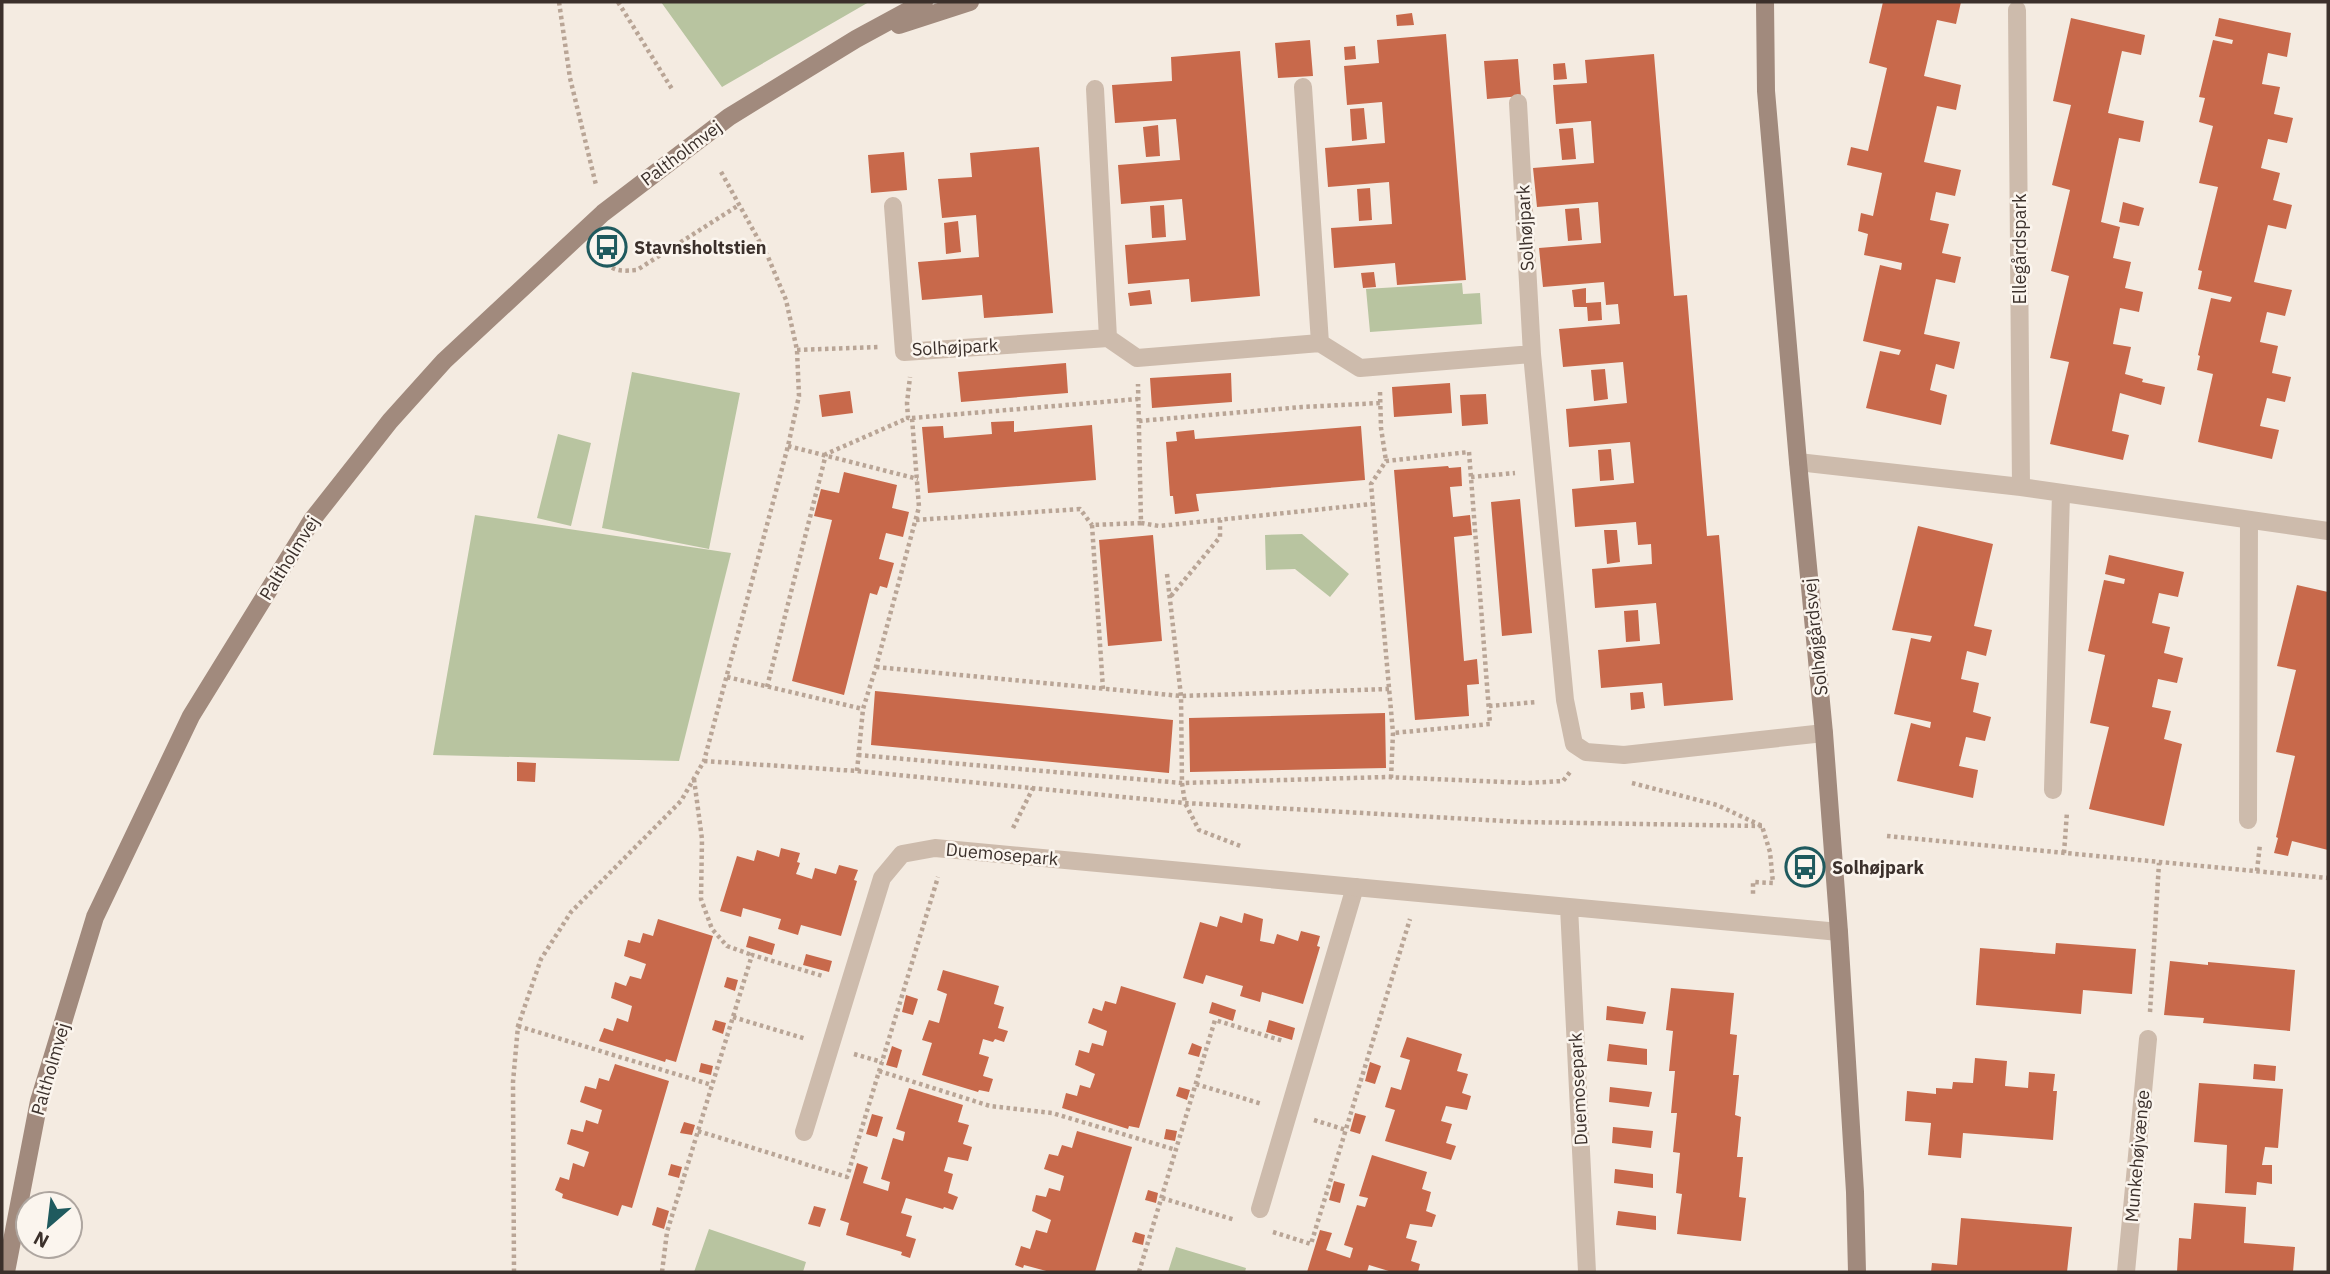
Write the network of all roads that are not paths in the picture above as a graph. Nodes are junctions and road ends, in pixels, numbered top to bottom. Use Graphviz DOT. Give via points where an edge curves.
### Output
graph roads {
  1 [pos="924,2"];
  2 [pos="970,2"];
  3 [pos="1765,2"];
  4 [pos="2017,10"];
  5 [pos="856,39"];
  6 [pos="1303,87"];
  7 [pos="1095,89"];
  8 [pos="1518,103"];
  9 [pos="892,205"];
  10 [pos="1108,338"];
  11 [pos="1320,343"];
  12 [pos="1532,354"];
  13 [pos="1798,462"];
  14 [pos="2021,487"];
  15 [pos="2061,493"];
  16 [pos="2249,520"];
  17 [pos="2328,531"];
  18 [pos="1824,733"];
  19 [pos="2053,790"];
  20 [pos="2248,820"];
  21 [pos="1355,887"];
  22 [pos="1569,906"];
  23 [pos="1839,932"];
  24 [pos="2148,1040"];
  25 [pos="804,1132"];
  26 [pos="1260,1209"];
  27 [pos="6,1272"];
  28 [pos="1587,1272"];
  29 [pos="1857,1272"];
  30 [pos="2126,1272"];
  1 -- 5 [label="street, Paltholmvej"];
  2 -- 5 [label="street, Paltholmvej"];
  3 -- 13 [label="street, Solhøjgårdsvej" via="1766,91"];
  4 -- 14 [label="street, Ellegårdspark"];
  5 -- 27 [label="street, Paltholmvej" via="729,117 603,212 444,361 312,520 191,716 95,917 39,1101"];
  6 -- 11 [label="street"];
  7 -- 10 [label="street"];
  8 -- 12 [label="street, Solhøjpark"];
  9 -- 10 [label="street, Solhøjpark" via="904,352"];
  10 -- 11 [label="street" via="1138,358"];
  11 -- 12 [label="street" via="1360,368"];
  12 -- 18 [label="street, Solhøjpark" via="1565,700 1574,744 1586,752 1625,755"];
  13 -- 14 [label="street"];
  13 -- 18 [label="street, Solhøjgårdsvej"];
  14 -- 15 [label="street"];
  15 -- 16 [label="street"];
  15 -- 19 [label="street"];
  16 -- 17 [label="street"];
  16 -- 20 [label="street"];
  18 -- 23 [label="street, Solhøjgårdsvej"];
  21 -- 22 [label="street, Duemosepark"];
  21 -- 25 [label="street, Duemosepark" via="935,848 902,854 882,878"];
  21 -- 26 [label="street"];
  22 -- 23 [label="street, Duemosepark"];
  22 -- 28 [label="street, Duemosepark"];
  23 -- 29 [label="street, Solhøjgårdsvej"];
  24 -- 30 [label="street, Munkehøjvænge"];
}
